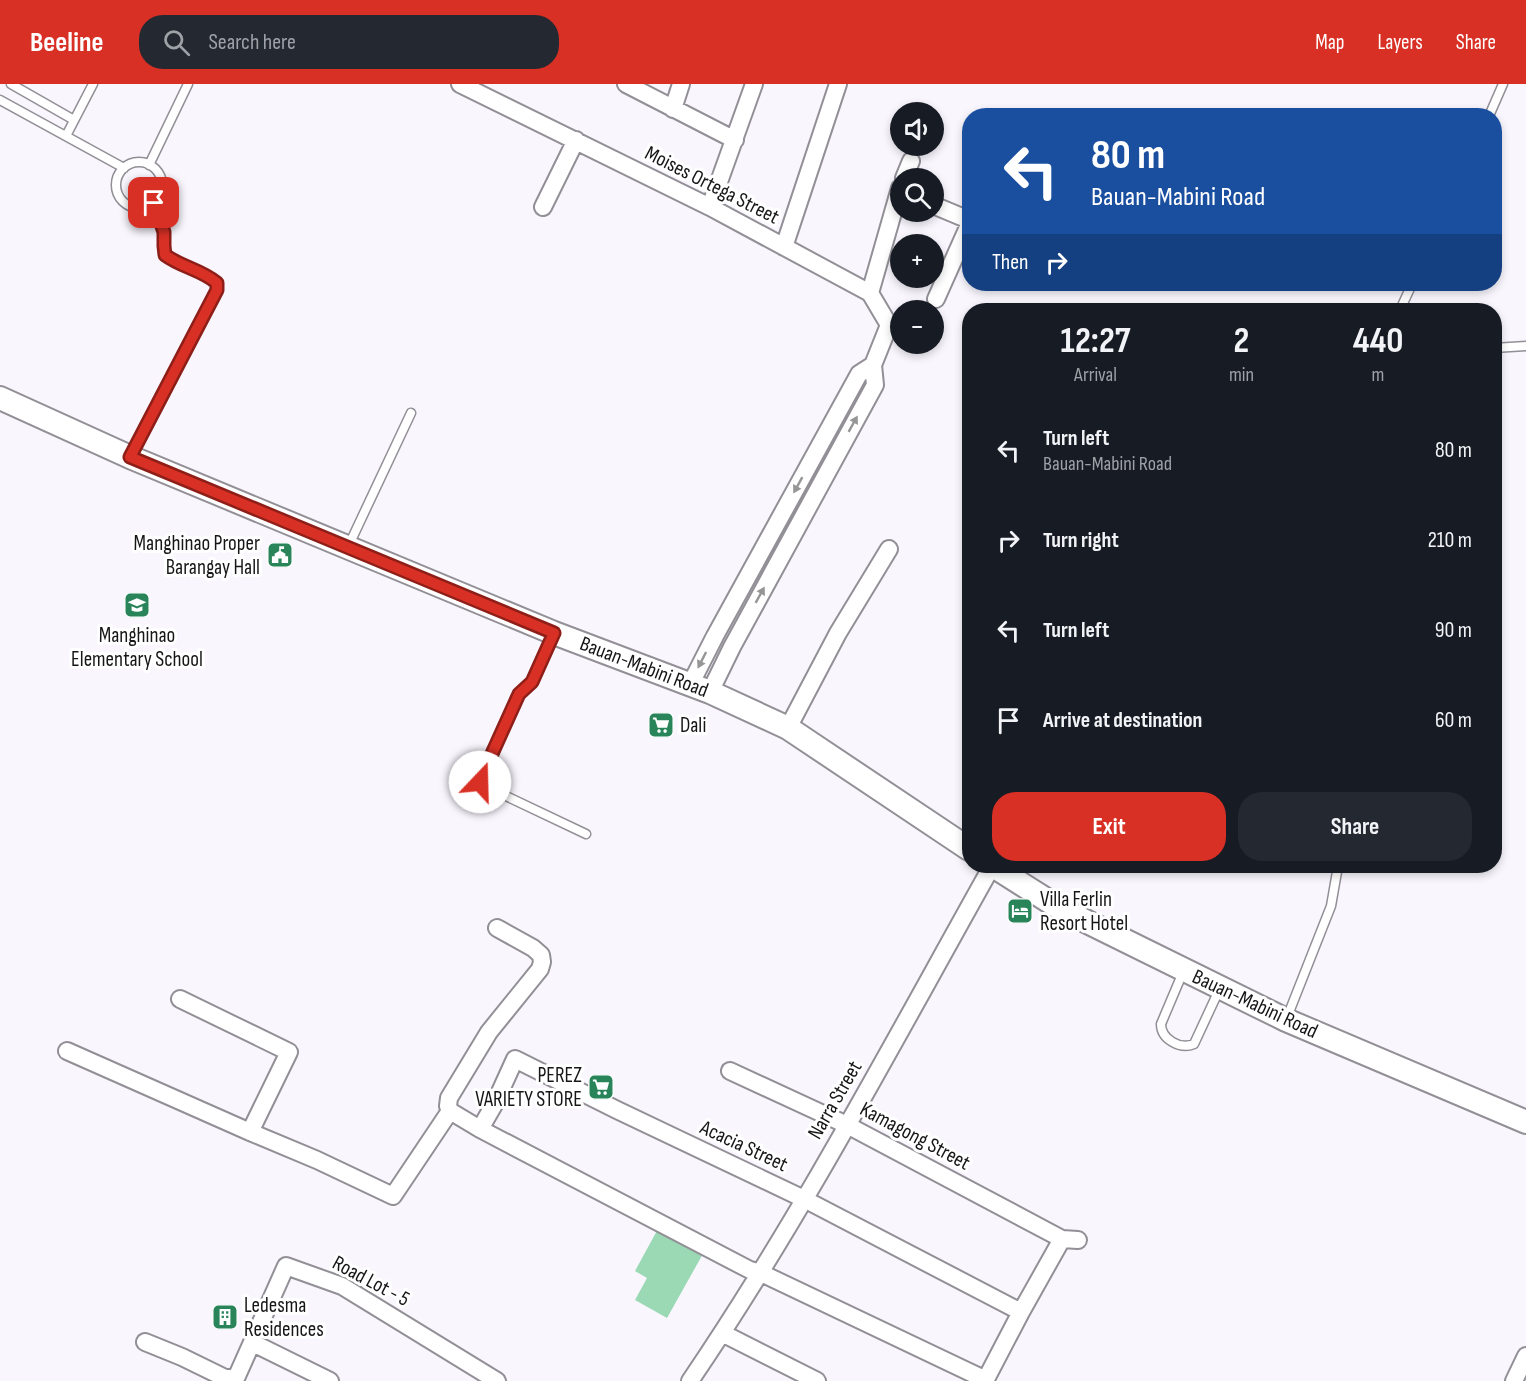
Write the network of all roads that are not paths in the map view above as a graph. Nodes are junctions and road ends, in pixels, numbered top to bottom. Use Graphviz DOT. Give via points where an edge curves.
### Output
graph roads {
  1 [pos="11,84"];
  2 [pos="93,84"];
  3 [pos="188,84"];
  4 [pos="460,84"];
  5 [pos="626,84"];
  6 [pos="681,84"];
  7 [pos="754,84"];
  8 [pos="838,84"];
  9 [pos="1503,84"];
  10 [pos="0,100"];
  11 [pos="1492,108"];
  12 [pos="674,109"];
  13 [pos="74,120"];
  14 [pos="66,136"];
  15 [pos="735,140"];
  16 [pos="576,141"];
  17 [pos="911,161"];
  18 [pos="149,165"];
  19 [pos="124,168"];
  20 [pos="908,168"];
  21 [pos="154,203"];
  22 [pos="543,207"];
  23 [pos="710,207"];
  24 [pos="944,210"];
  25 [pos="962,217"];
  26 [pos="891,222"];
  27 [pos="962,241"];
  28 [pos="784,247"];
  29 [pos="870,293"];
  30 [pos="936,299"];
  31 [pos="1526,346"];
  32 [pos="1502,348"];
  33 [pos="0,398"];
  34 [pos="411,412"];
  35 [pos="130,457"];
  36 [pos="347,547"];
  37 [pos="890,549"];
  38 [pos="554,633"];
  39 [pos="700,689"];
  40 [pos="788,728"];
  41 [pos="586,834"];
  42 [pos="962,844"];
  43 [pos="989,873"];
  44 [pos="1004,873"];
  45 [pos="1337,873"];
  46 [pos="497,928"];
  47 [pos="1184,970"];
  48 [pos="1220,988"];
  49 [pos="180,999"];
  50 [pos="1286,1020"];
  51 [pos="67,1051"];
  52 [pos="730,1071"];
  53 [pos="450,1111"];
  54 [pos="1526,1122"];
  55 [pos="847,1125"];
  56 [pos="480,1129"];
  57 [pos="250,1132"];
  58 [pos="804,1199"];
  59 [pos="761,1273"];
  60 [pos="1021,1312"];
  61 [pos="722,1333"];
  62 [pos="145,1342"];
  63 [pos="253,1343"];
  64 [pos="1526,1356"];
  65 [pos="330,1381"];
  66 [pos="497,1381"];
  67 [pos="690,1381"];
  68 [pos="817,1381"];
  69 [pos="986,1381"];
  70 [pos="1514,1381"];
  1 -- 13 [label="lane"];
  2 -- 13 [label="lane"];
  3 -- 18 [label="lane"];
  4 -- 16 [label="street, Moises Ortega Street"];
  5 -- 12 [label="street"];
  6 -- 12 [label="street"];
  7 -- 15 [label="street"];
  8 -- 28 [label="street"];
  9 -- 11 [label="lane"];
  10 -- 14 [label="lane"];
  12 -- 15 [label="street"];
  13 -- 14 [label="lane"];
  14 -- 19 [label="lane"];
  15 -- 23 [label="street"];
  16 -- 22 [label="street"];
  16 -- 23 [label="street, Moises Ortega Street"];
  17 -- 20 [label="street"];
  18 -- 19 [label="lane" via="140,162"];
  18 -- 21 [label="lane" via="162,187"];
  19 -- 21 [label="lane" via="116,183 121,200 137,208"];
  21 -- 35 [label="lane" via="164,232 165,255 208,275 217,283 217,290"];
  23 -- 28 [label="street, Moises Ortega Street"];
  24 -- 25 [label="street"];
  26 -- 29 [label="street"];
  27 -- 30 [label="street"];
  28 -- 29 [label="street, Moises Ortega Street"];
  29 -- 39 [label="street" via="889,325 873,365 859,375 715,636"];
  31 -- 32 [label="lane"];
  33 -- 35 [label="main road, Bauan-Mabini Road"];
  34 -- 36 [label="lane"];
  35 -- 36 [label="main road, Bauan-Mabini Road"];
  36 -- 38 [label="main road, Bauan-Mabini Road"];
  37 -- 40 [label="street" via="838,633"];
  38 -- 39 [label="main road, Bauan-Mabini Road"];
  38 -- 41 [label="lane" via="532,682 519,694 480,782"];
  39 -- 40 [label="main road, Bauan-Mabini Road"];
  40 -- 42 [label="main road, Bauan-Mabini Road"];
  43 -- 55 [label="street, Narra Street"];
  44 -- 47 [label="main road, Bauan-Mabini Road" via="1061,909"];
  45 -- 50 [label="lane" via="1331,906"];
  46 -- 53 [label="street" via="533,948 542,962 489,1032 449,1098"];
  47 -- 48 [label="main road, Bauan-Mabini Road"];
  47 -- 48 [label="lane" via="1161,1024 1164,1036 1183,1046 1194,1044"];
  48 -- 50 [label="main road, Bauan-Mabini Road"];
  49 -- 57 [label="street" via="289,1052"];
  50 -- 54 [label="main road, Bauan-Mabini Road"];
  51 -- 57 [label="street"];
  52 -- 55 [label="street, Kamagong Street"];
  53 -- 56 [label="street"];
  53 -- 57 [label="street" via="393,1196"];
  55 -- 58 [label="street, Narra Street"];
  55 -- 60 [label="street, Kamagong Street" via="1070,1240"];
  56 -- 58 [label="street, Acacia Street" via="515,1059"];
  56 -- 59 [label="street"];
  58 -- 59 [label="street, Narra Street"];
  58 -- 60 [label="street, Acacia Street"];
  59 -- 61 [label="street, Narra Street"];
  59 -- 69 [label="street"];
  60 -- 69 [label="street"];
  61 -- 67 [label="street, Narra Street"];
  61 -- 68 [label="street"];
  62 -- 63 [label="street, Road Lot - 5" via="227,1379 237,1376"];
  63 -- 65 [label="street"];
  63 -- 66 [label="street, Road Lot - 5" via="286,1266 342,1286"];
  64 -- 70 [label="street"];
}
